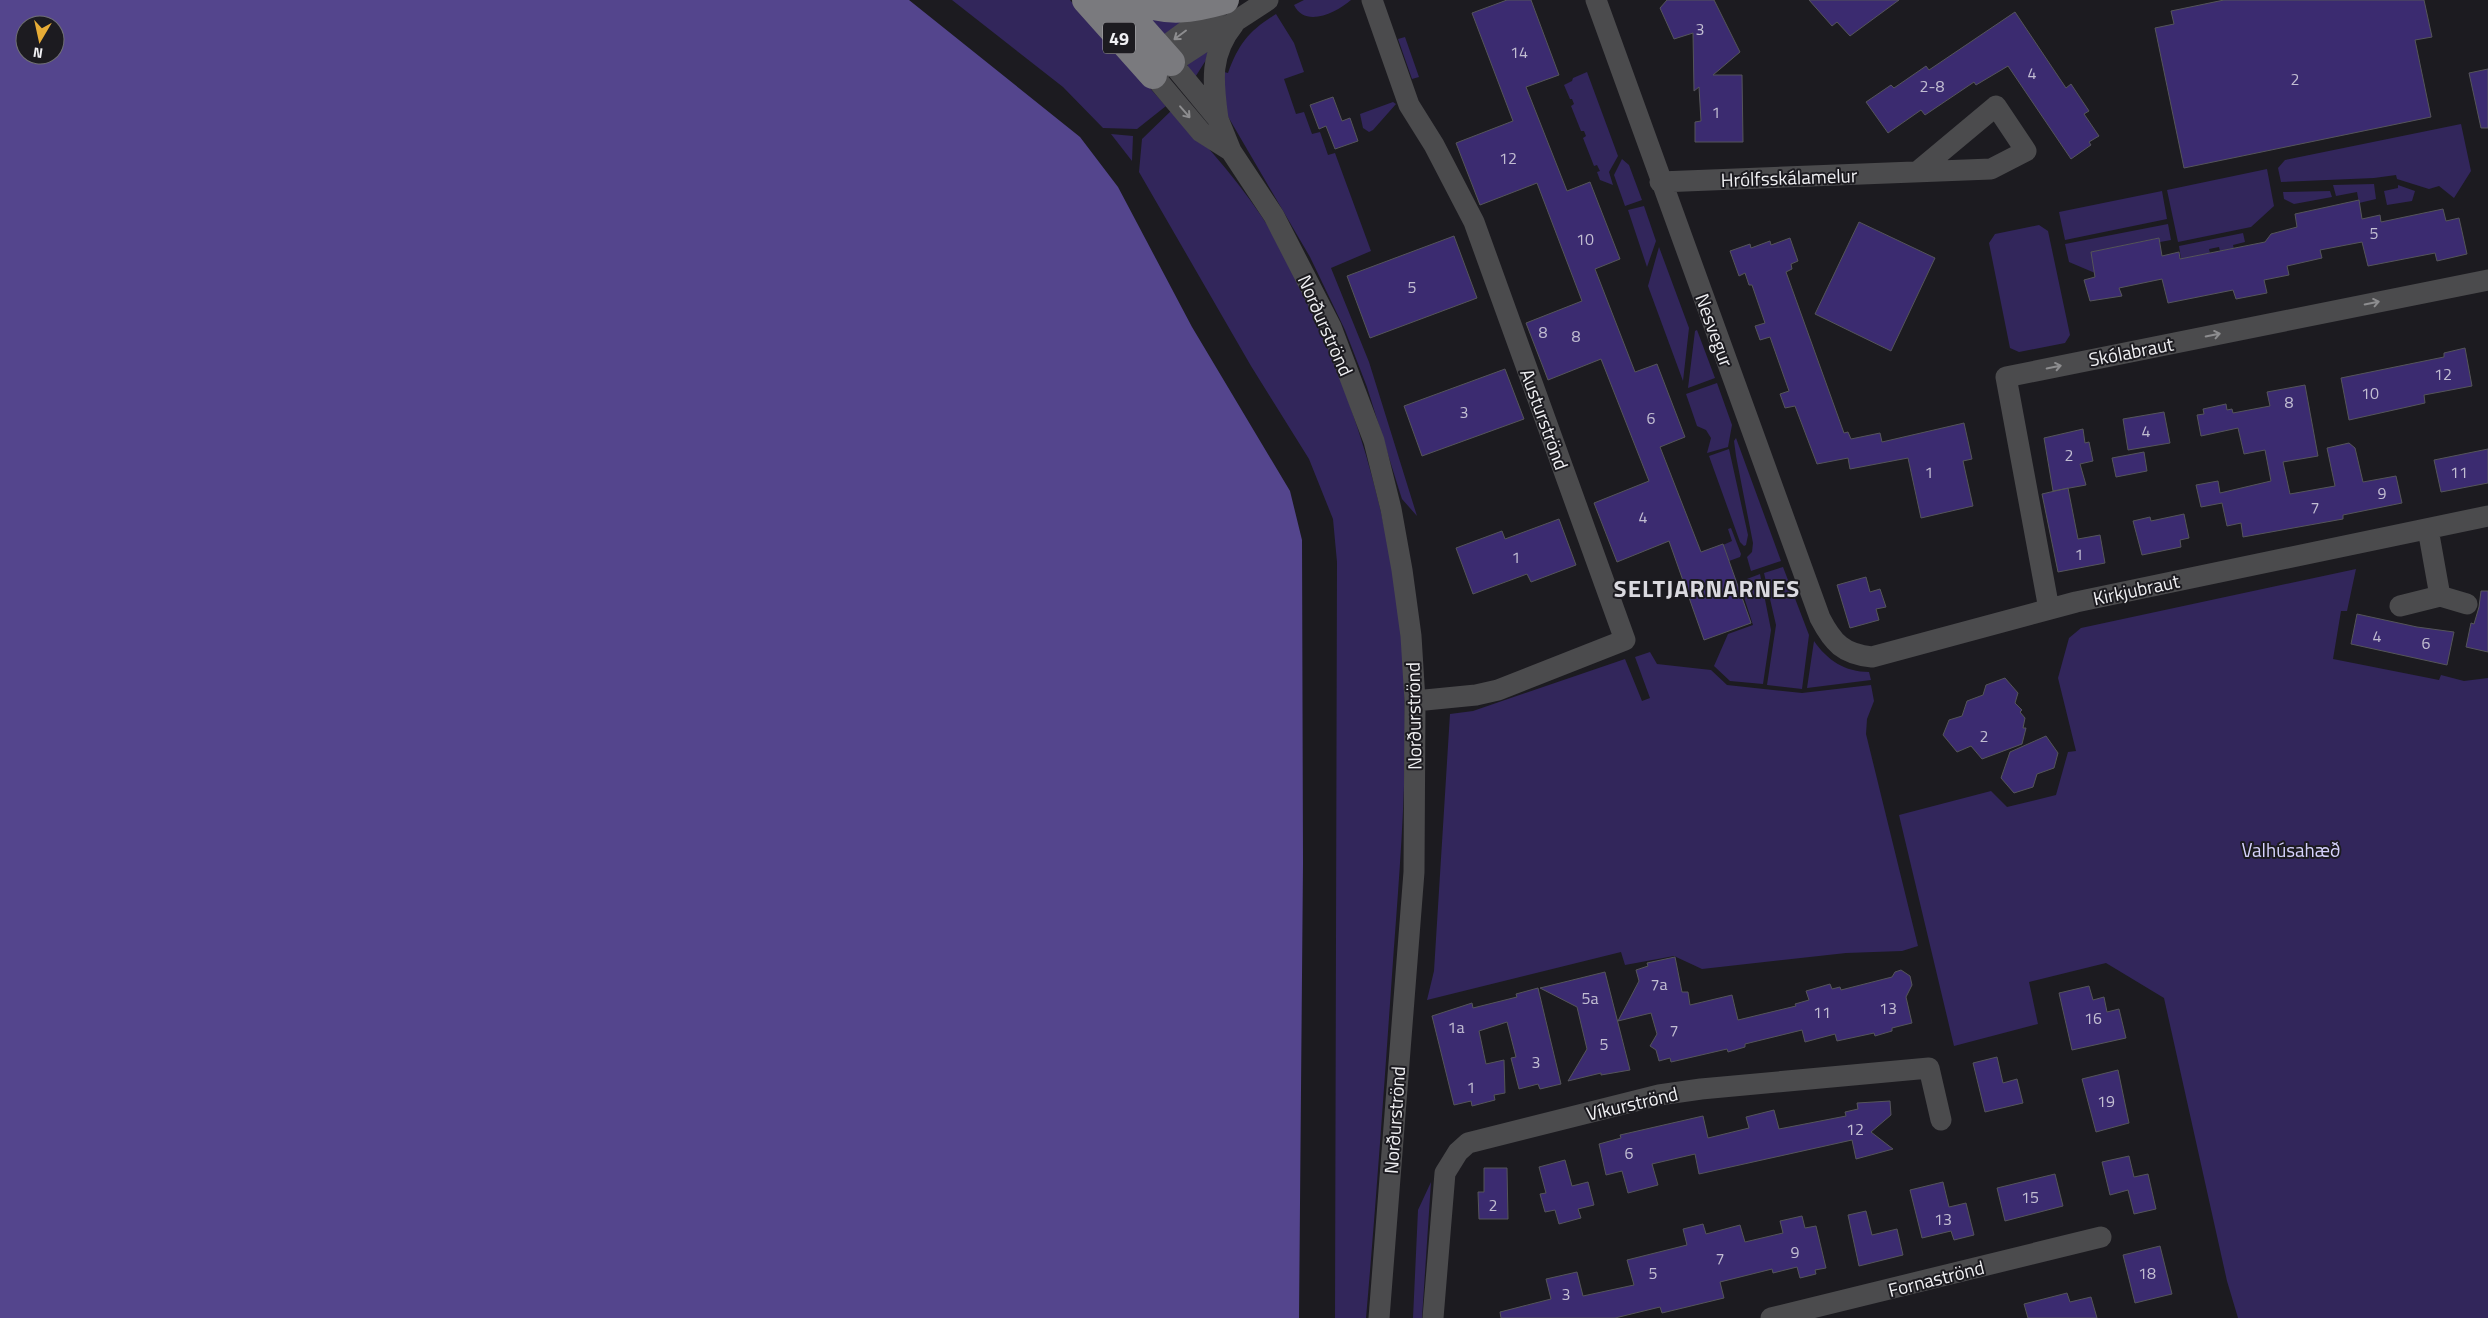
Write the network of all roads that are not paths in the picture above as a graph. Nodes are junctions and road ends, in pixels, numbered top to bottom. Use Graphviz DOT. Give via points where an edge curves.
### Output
graph roads {
  1 [pos="1086,0"];
  2 [pos="1116,0"];
  3 [pos="1136,0"];
  4 [pos="1268,0"];
  5 [pos="1372,0"];
  6 [pos="1596,0"];
  7 [pos="1230,6"];
  8 [pos="1157,62"];
  9 [pos="1218,119"];
  10 [pos="1231,151"];
  11 [pos="1918,172"];
  12 [pos="1660,182"];
  13 [pos="2488,280"];
  14 [pos="2488,516"];
  15 [pos="2428,529"];
  16 [pos="2440,596"];
  17 [pos="2467,604"];
  18 [pos="2400,606"];
  19 [pos="2049,609"];
  20 [pos="1848,652"];
  21 [pos="1415,701"];
  22 [pos="1941,1120"];
  23 [pos="2101,1237"];
  24 [pos="1379,1318"];
  25 [pos="1433,1318"];
  26 [pos="1771,1318"];
  1 -- 8 [label="main road, 49"];
  2 -- 8 [label="main road, 49"];
  3 -- 7 [label="main road, 49" via="1181,11"];
  4 -- 7 [label="street"];
  5 -- 21 [label="street, Austurströnd" via="1408,105 1434,145 1474,222 1625,640 1498,690"];
  6 -- 12 [label="street, Nesvegur"];
  7 -- 8 [label="street"];
  7 -- 9 [label="street" via="1214,76"];
  8 -- 9 [label="street, Norðurströnd"];
  8 -- 10 [label="street, Norðurströnd, one-way" via="1201,132"];
  9 -- 10 [label="street, Norðurströnd"];
  10 -- 21 [label="street, Norðurströnd" via="1274,216 1331,327 1374,441 1402,570"];
  11 -- 11 [label="street, Hrólfsskálamelur" via="1991,169 2026,151 1996,106"];
  11 -- 12 [label="street, Hrólfsskálamelur"];
  12 -- 20 [label="street, Nesvegur" via="1820,618 1836,643"];
  19 -- 13 [label="street, Skólabraut, one-way" via="2006,377"];
  14 -- 15 [label="street, Kirkjubraut"];
  15 -- 16 [label="street"];
  15 -- 19 [label="street, Kirkjubraut"];
  16 -- 17 [label="street"];
  16 -- 18 [label="street"];
  19 -- 20 [label="street, Kirkjubraut" via="1872,657"];
  21 -- 24 [label="street, Norðurströnd" via="1414,872"];
  22 -- 25 [label="street, Víkurströnd" via="1928,1068 1660,1095 1468,1143 1445,1173"];
  23 -- 26 [label="street, Fornaströnd"];
}
